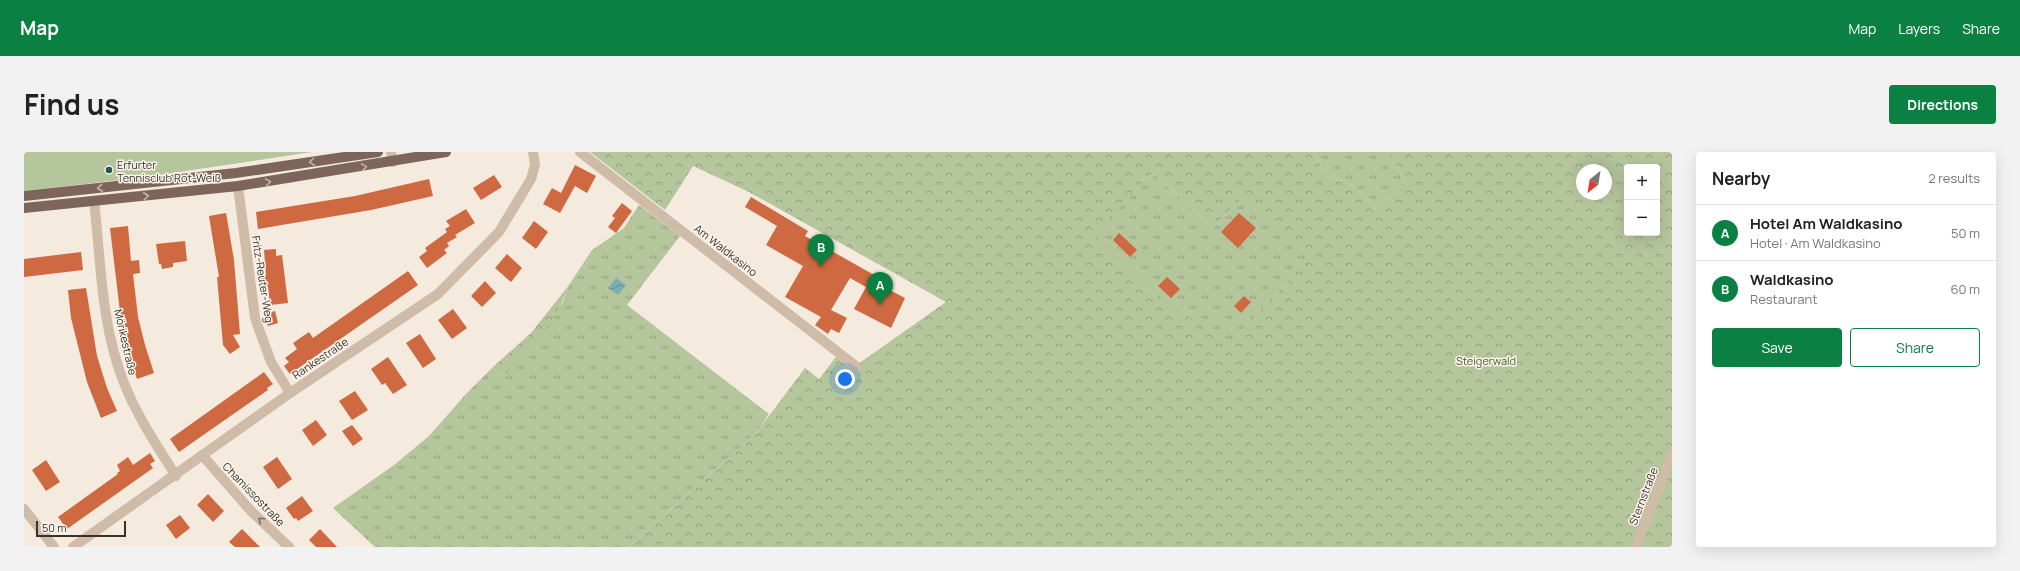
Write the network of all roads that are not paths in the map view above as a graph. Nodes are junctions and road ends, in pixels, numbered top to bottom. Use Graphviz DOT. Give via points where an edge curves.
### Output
graph roads {
  1 [pos="378,152"];
  2 [pos="446,152"];
  3 [pos="533,152"];
  4 [pos="580,152"];
  5 [pos="392,157"];
  6 [pos="238,186"];
  7 [pos="24,196"];
  8 [pos="94,201"];
  9 [pos="24,208"];
  10 [pos="857,367"];
  11 [pos="290,393"];
  12 [pos="1672,454"];
  13 [pos="202,455"];
  14 [pos="176,476"];
  15 [pos="24,509"];
  16 [pos="54,547"];
  17 [pos="73,547"];
  18 [pos="290,547"];
  19 [pos="1636,547"];
  1 -- 7 [label="main road, one-way" via="236,173"];
  2 -- 5 [label="main road"];
  3 -- 11 [label="street, Rankestraße" via="535,164 531,179 499,232 438,294"];
  4 -- 10 [label="street, Am Waldkasino"];
  6 -- 5 [label="main road, one-way"];
  8 -- 6 [label="main road, one-way"];
  6 -- 11 [label="street, Fritz-Reuter-Weg" via="255,318 271,362"];
  8 -- 9 [label="main road"];
  8 -- 14 [label="street, Mörikestraße" via="101,282 116,360 145,428"];
  11 -- 13 [label="street, Rankestraße"];
  12 -- 19 [label="street, Sternstraße"];
  13 -- 14 [label="street, Rankestraße"];
  18 -- 13 [label="street, Chamissostraße, one-way" via="251,511"];
  14 -- 17 [label="street, Rankestraße"];
  15 -- 16 [label="street"];
}
